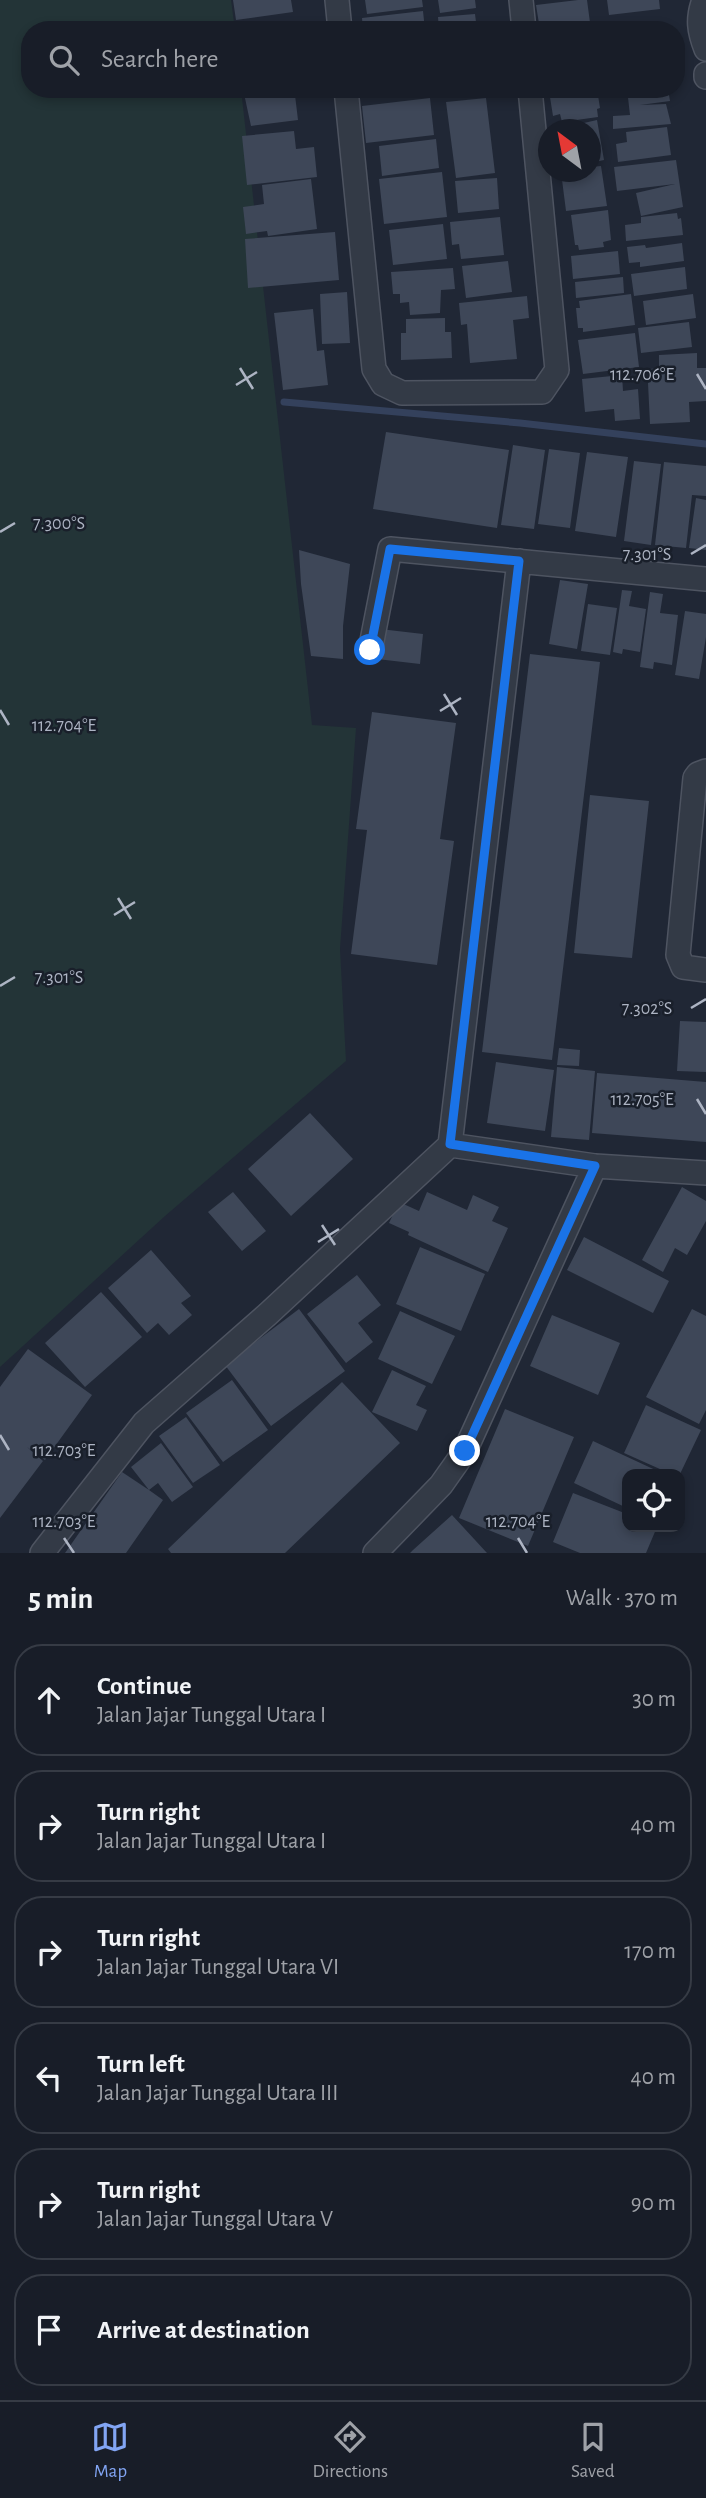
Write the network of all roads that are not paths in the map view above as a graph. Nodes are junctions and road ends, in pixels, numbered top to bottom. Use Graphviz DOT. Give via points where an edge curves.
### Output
graph roads {
  1 [pos="337,0"];
  2 [pos="521,0"];
  3 [pos="704,0"];
  4 [pos="339,21"];
  5 [pos="523,21"];
  6 [pos="706,49"];
  7 [pos="347,98"];
  8 [pos="531,98"];
  9 [pos="519,561"];
  10 [pos="706,579"];
  11 [pos="370,650"];
  12 [pos="706,771"];
  13 [pos="706,970"];
  14 [pos="450,1144"];
  15 [pos="595,1166"];
  16 [pos="706,1173"];
  17 [pos="42,1553"];
  18 [pos="375,1553"];
  1 -- 4 [label="street"];
  2 -- 5 [label="street"];
  3 -- 6 [label="street" via="699,33"];
  7 -- 8 [label="street" via="374,369 383,384 402,393 542,392 557,370"];
  9 -- 10 [label="street"];
  9 -- 11 [label="street" via="390,549"];
  9 -- 14 [label="street"];
  12 -- 13 [label="street" via="695,778 678,956 683,967"];
  14 -- 15 [label="street"];
  14 -- 17 [label="street" via="144,1423"];
  15 -- 16 [label="street"];
  15 -- 18 [label="street" via="465,1451 441,1485"];
}
